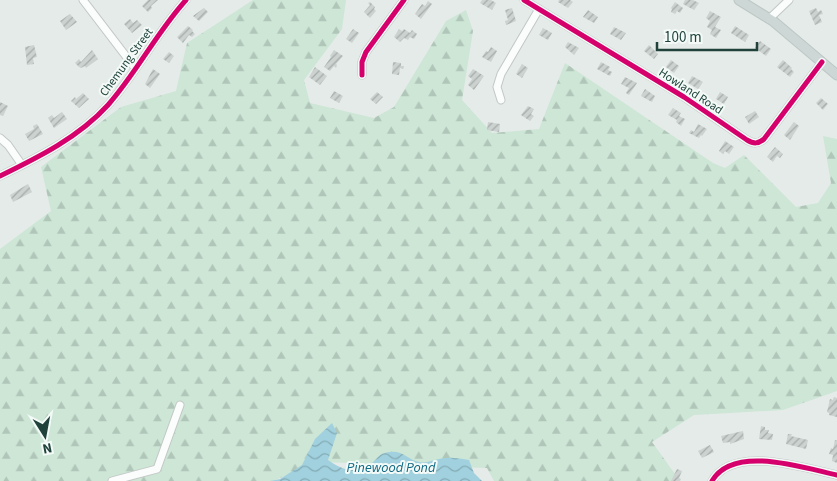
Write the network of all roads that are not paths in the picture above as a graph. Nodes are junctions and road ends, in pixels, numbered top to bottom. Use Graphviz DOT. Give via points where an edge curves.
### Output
graph roads {
  1 [pos="83,0"];
  2 [pos="186,0"];
  3 [pos="404,0"];
  4 [pos="524,0"];
  5 [pos="739,0"];
  6 [pos="789,0"];
  7 [pos="539,8"];
  8 [pos="769,19"];
  9 [pos="822,62"];
  10 [pos="135,68"];
  11 [pos="362,75"];
  12 [pos="837,75"];
  13 [pos="501,100"];
  14 [pos="0,138"];
  15 [pos="22,165"];
  16 [pos="0,176"];
  17 [pos="180,404"];
  18 [pos="837,474"];
  19 [pos="122,480"];
  20 [pos="112,481"];
  21 [pos="712,481"];
  1 -- 10 [label="street"];
  2 -- 10 [label="street, Chemung Street"];
  3 -- 11 [label="street" via="366,52"];
  4 -- 7 [label="street, Howland Road"];
  5 -- 8 [label="main road"];
  6 -- 8 [label="street"];
  7 -- 9 [label="street, Howland Road" via="756,143 764,139"];
  7 -- 13 [label="street" via="501,74 497,87"];
  8 -- 9 [label="main road"];
  9 -- 12 [label="main road"];
  10 -- 15 [label="street, Chemung Street" via="112,100 90,122 68,139"];
  14 -- 15 [label="street"];
  15 -- 16 [label="street, Chemung Street"];
  17 -- 19 [label="street" via="157,469"];
  18 -- 21 [label="street" via="753,461 725,468"];
  19 -- 20 [label="street"];
}
